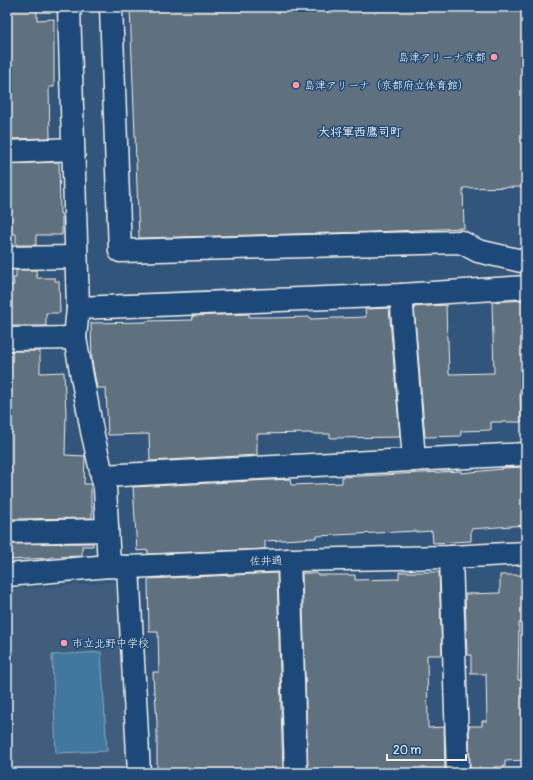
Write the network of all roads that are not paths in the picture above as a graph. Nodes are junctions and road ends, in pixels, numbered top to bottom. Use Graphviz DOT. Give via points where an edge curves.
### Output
graph roads {
  1 [pos="70,7"];
  2 [pos="111,7"];
  3 [pos="73,149"];
  4 [pos="7,152"];
  5 [pos="7,258"];
  6 [pos="76,258"];
  7 [pos="526,262"];
  8 [pos="526,287"];
  9 [pos="400,295"];
  10 [pos="78,308"];
  11 [pos="75,338"];
  12 [pos="7,339"];
  13 [pos="526,454"];
  14 [pos="414,460"];
  15 [pos="102,476"];
  16 [pos="107,530"];
  17 [pos="7,532"];
  18 [pos="526,553"];
  19 [pos="451,556"];
  20 [pos="289,560"];
  21 [pos="118,567"];
  22 [pos="7,575"];
  23 [pos="139,773"];
  24 [pos="296,773"];
  25 [pos="458,773"];
  1 -- 3 [label="street"];
  2 -- 7 [label="street" via="120,251 461,242 478,251"];
  3 -- 4 [label="street"];
  3 -- 6 [label="street"];
  5 -- 6 [label="street"];
  6 -- 10 [label="street"];
  8 -- 9 [label="street"];
  9 -- 10 [label="street"];
  9 -- 14 [label="street"];
  10 -- 11 [label="street"];
  11 -- 12 [label="street"];
  11 -- 15 [label="street"];
  13 -- 14 [label="street"];
  14 -- 15 [label="street"];
  15 -- 16 [label="street"];
  16 -- 17 [label="street"];
  16 -- 21 [label="street"];
  18 -- 19 [label="street, 佐井通"];
  19 -- 20 [label="street, 佐井通"];
  19 -- 25 [label="street"];
  20 -- 21 [label="street, 佐井通"];
  20 -- 24 [label="street"];
  21 -- 22 [label="street, 佐井通"];
  21 -- 23 [label="street"];
}
